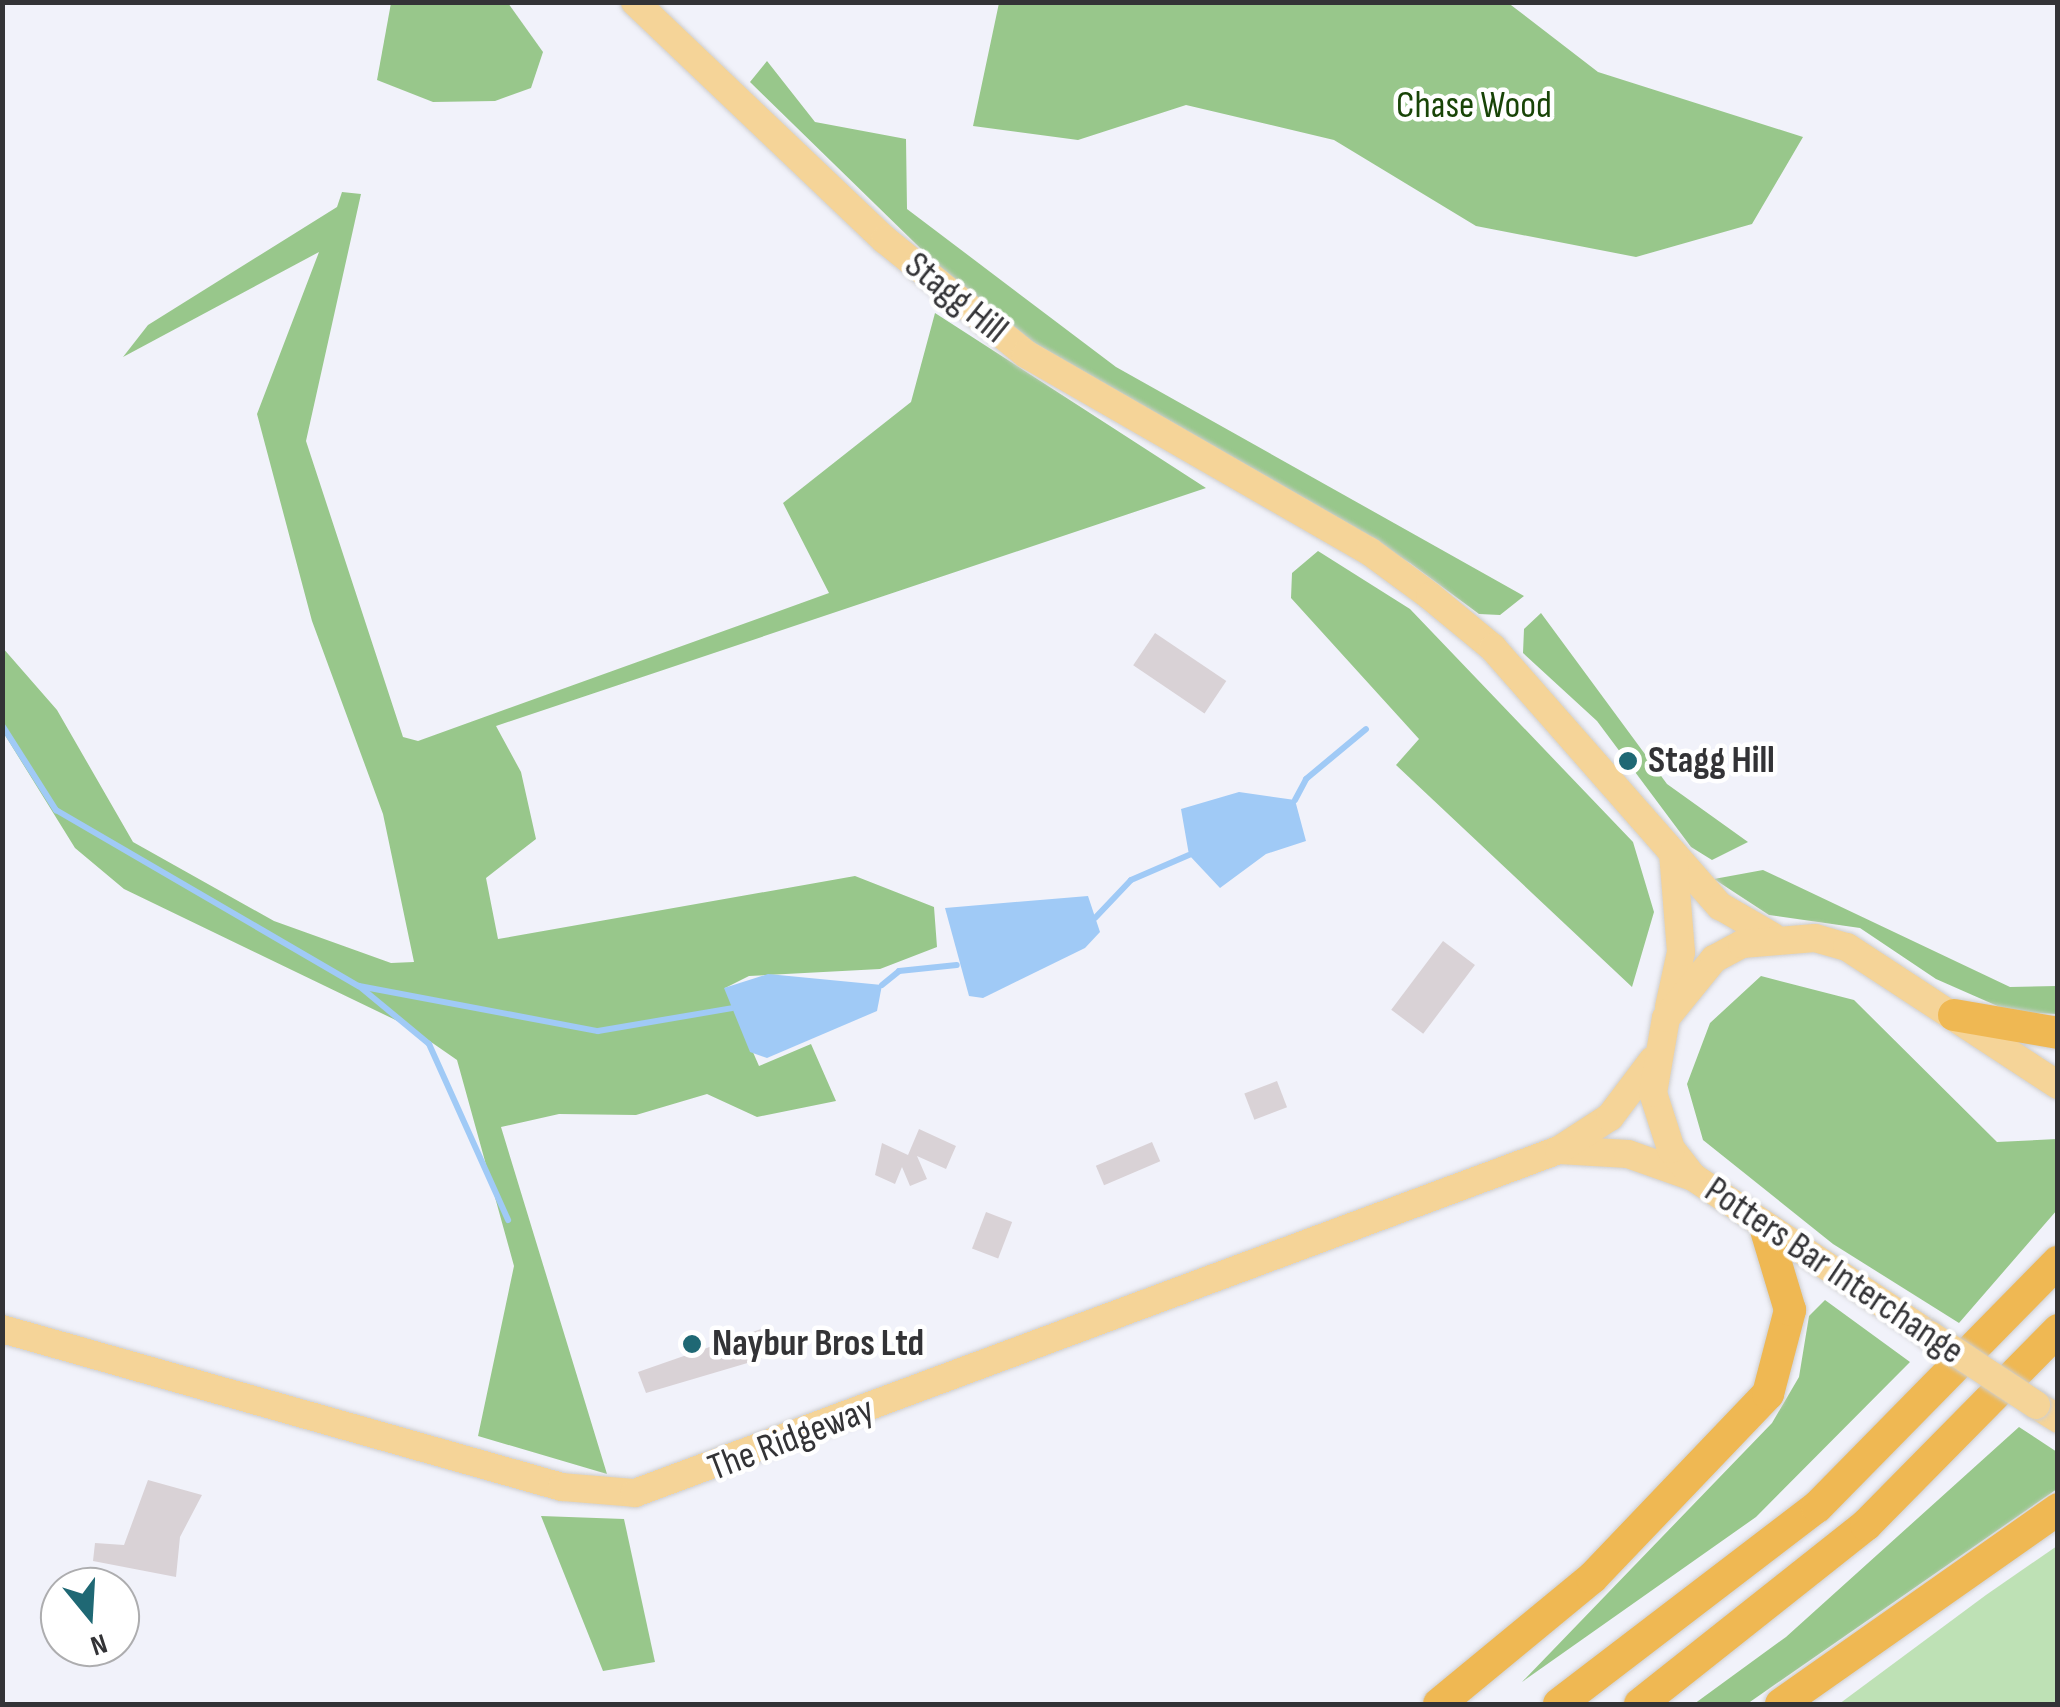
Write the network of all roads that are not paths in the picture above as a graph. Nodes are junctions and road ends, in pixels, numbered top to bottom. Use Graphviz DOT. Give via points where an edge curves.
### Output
graph roads {
  1 [pos="635,2"];
  2 [pos="1674,853"];
  3 [pos="1772,936"];
  4 [pos="1954,1015"];
  5 [pos="1666,1018"];
  6 [pos="2058,1034"];
  7 [pos="1653,1060"];
  8 [pos="2058,1085"];
  9 [pos="1559,1150"];
  10 [pos="1692,1177"];
  11 [pos="1766,1230"];
  12 [pos="2058,1262"];
  13 [pos="2,1329"];
  14 [pos="2058,1330"];
  15 [pos="2047,1412"];
  16 [pos="2058,1509"];
  17 [pos="1438,1704"];
  18 [pos="1559,1704"];
  19 [pos="1640,1704"];
  20 [pos="1781,1704"];
  1 -- 2 [label="main road, Stagg Hill" via="885,240 1026,354 1369,551 1430,596 1493,648"];
  2 -- 3 [label="main road, Stagg Hill" via="1720,906"];
  2 -- 5 [label="main road" via="1682,952"];
  3 -- 4 [label="main road, Potters Bar Interchange" via="1847,947"];
  3 -- 5 [label="main road, Potters Bar Interchange" via="1714,959"];
  4 -- 6 [label="highway"];
  4 -- 8 [label="main road, Potters Bar Interchange"];
  5 -- 7 [label="main road, Potters Bar Interchange"];
  7 -- 9 [label="main road, The Ridgeway" via="1610,1117"];
  7 -- 10 [label="main road, Potters Bar Interchange" via="1659,1122"];
  9 -- 10 [label="main road, The Ridgeway" via="1628,1154"];
  9 -- 13 [label="main road, The Ridgeway" via="708,1470 613,1496"];
  10 -- 11 [label="main road, Potters Bar Interchange"];
  11 -- 15 [label="main road, Potters Bar Interchange, bridge"];
  11 -- 17 [label="highway" via="1790,1310 1768,1394 1592,1578"];
  12 -- 18 [label="highway" via="1817,1507"];
  14 -- 19 [label="highway" via="1866,1525"];
  16 -- 20 [label="highway"];
}
